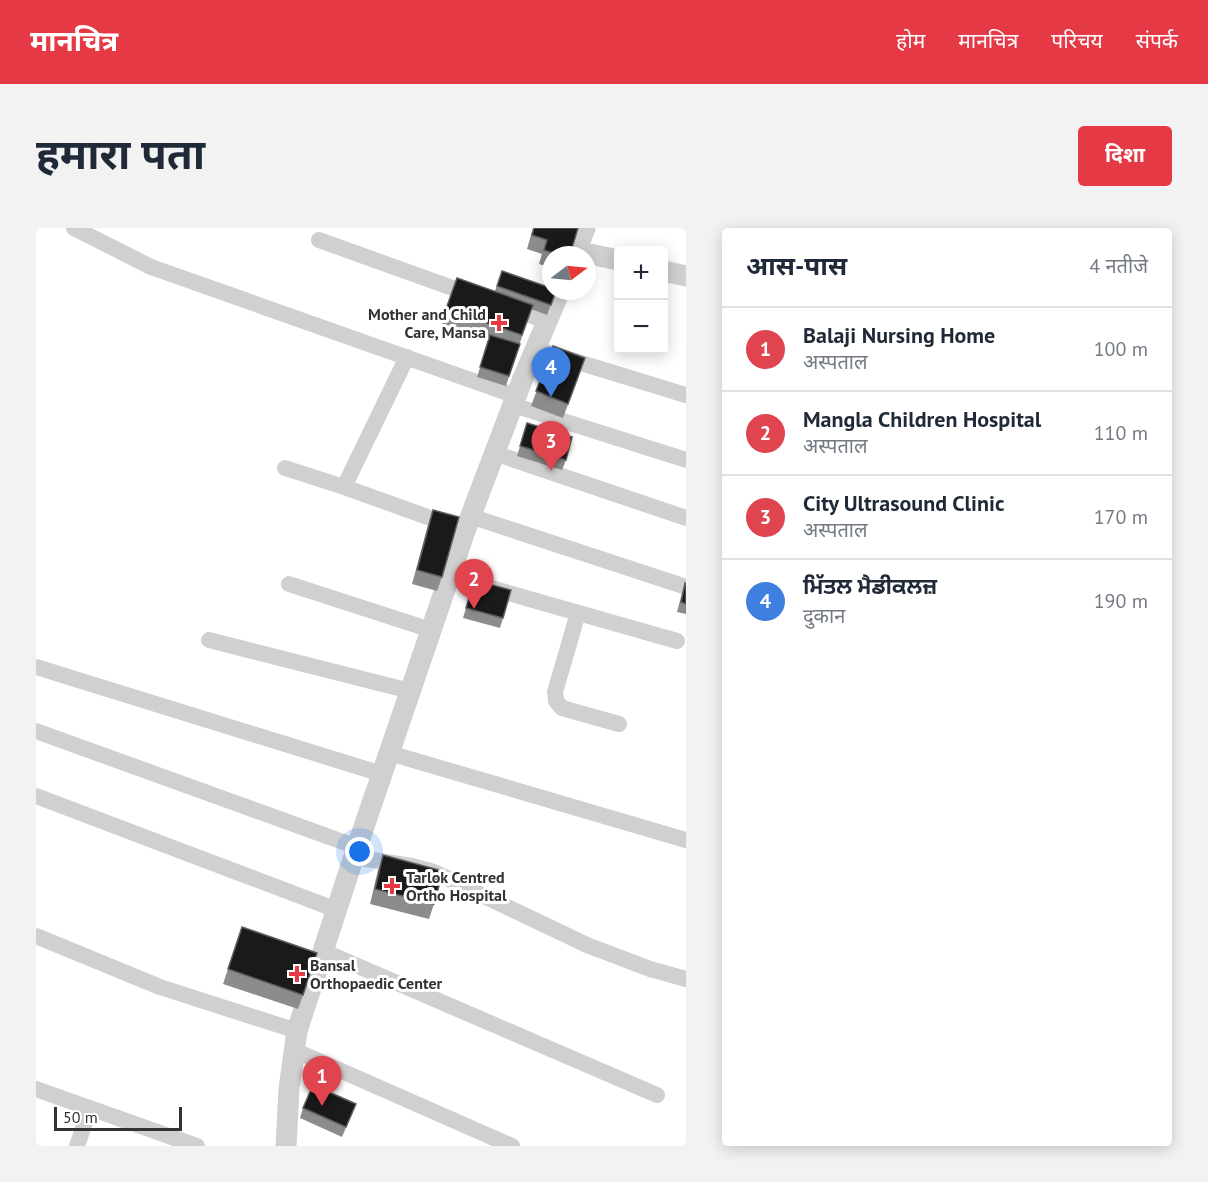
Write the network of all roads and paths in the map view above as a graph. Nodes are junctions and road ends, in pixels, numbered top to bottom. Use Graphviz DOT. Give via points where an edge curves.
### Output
graph roads {
  1 [pos="74,228"];
  2 [pos="585,228"];
  3 [pos="319,240"];
  4 [pos="578,246"];
  5 [pos="596,257"];
  6 [pos="614,260"];
  7 [pos="668,272"];
  8 [pos="686,276"];
  9 [pos="556,300"];
  10 [pos="547,321"];
  11 [pos="535,349"];
  12 [pos="407,357"];
  13 [pos="686,395"];
  14 [pos="514,401"];
  15 [pos="494,453"];
  16 [pos="686,460"];
  17 [pos="285,468"];
  18 [pos="344,487"];
  19 [pos="686,518"];
  20 [pos="467,523"];
  21 [pos="449,576"];
  22 [pos="289,584"];
  23 [pos="686,587"];
  24 [pos="579,613"];
  25 [pos="431,630"];
  26 [pos="209,640"];
  27 [pos="677,641"];
  28 [pos="36,667"];
  29 [pos="410,691"];
  30 [pos="619,724"];
  31 [pos="36,730"];
  32 [pos="389,753"];
  33 [pos="382,774"];
  34 [pos="36,796"];
  35 [pos="686,840"];
  36 [pos="356,852"];
  37 [pos="337,910"];
  38 [pos="36,936"];
  39 [pos="323,951"];
  40 [pos="686,979"];
  41 [pos="295,1040"];
  42 [pos="36,1089"];
  43 [pos="657,1095"];
  44 [pos="90,1108"];
  45 [pos="77,1146"];
  46 [pos="197,1146"];
  47 [pos="286,1146"];
  48 [pos="512,1146"];
  1 -- 12 [label="street" via="150,267"];
  2 -- 4 [label="street"];
  3 -- 10 [label="street"];
  5 -- 6 [label="street"];
  7 -- 8 [label="street"];
  9 -- 10 [label="street"];
  10 -- 11 [label="street"];
  11 -- 13 [label="street"];
  11 -- 14 [label="street"];
  12 -- 14 [label="street"];
  12 -- 18 [label="street"];
  14 -- 15 [label="street"];
  14 -- 16 [label="street"];
  15 -- 19 [label="street"];
  15 -- 20 [label="street"];
  17 -- 18 [label="street"];
  18 -- 20 [label="street"];
  20 -- 21 [label="street"];
  20 -- 23 [label="street"];
  21 -- 24 [label="street"];
  21 -- 25 [label="street"];
  22 -- 25 [label="street"];
  24 -- 27 [label="street"];
  24 -- 30 [label="street" via="555,692 556,701 562,708"];
  25 -- 29 [label="street"];
  26 -- 29 [label="street"];
  28 -- 33 [label="street"];
  29 -- 32 [label="street"];
  31 -- 36 [label="street"];
  32 -- 33 [label="street"];
  32 -- 35 [label="street"];
  33 -- 36 [label="street"];
  34 -- 37 [label="street"];
  36 -- 37 [label="street"];
  36 -- 40 [label="street" via="434,872 587,945"];
  37 -- 39 [label="street"];
  38 -- 41 [label="street"];
  39 -- 41 [label="street"];
  39 -- 43 [label="street"];
  41 -- 47 [label="street"];
  41 -- 48 [label="street"];
  42 -- 44 [label="street"];
  44 -- 45 [label="street"];
  44 -- 46 [label="street"];
}
